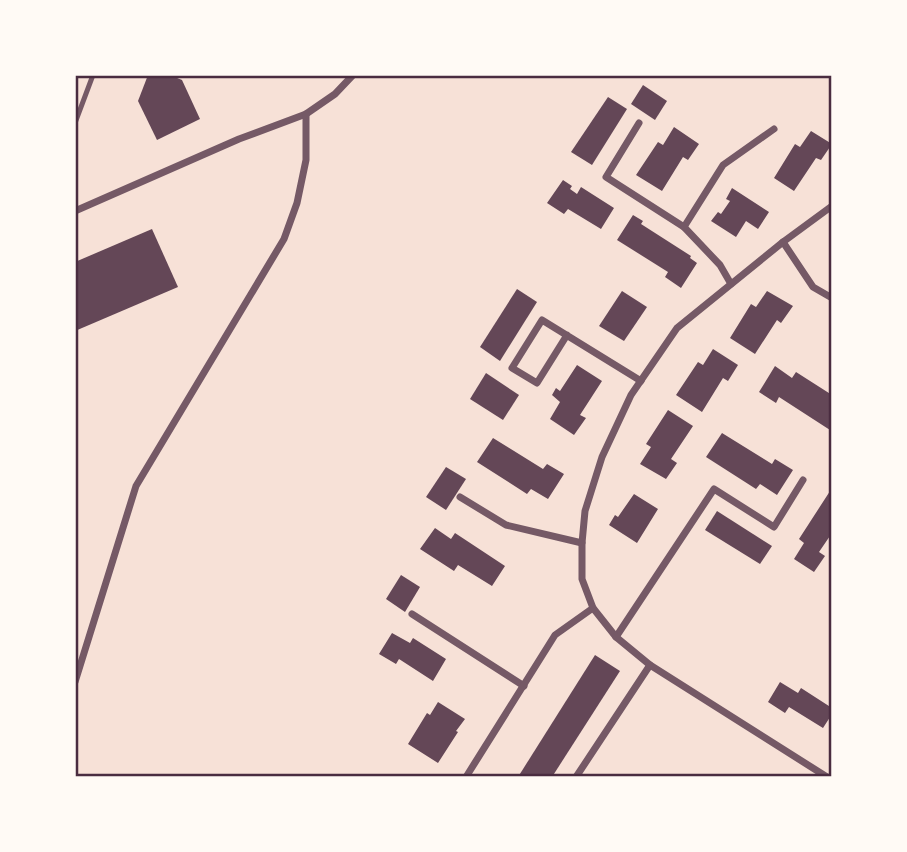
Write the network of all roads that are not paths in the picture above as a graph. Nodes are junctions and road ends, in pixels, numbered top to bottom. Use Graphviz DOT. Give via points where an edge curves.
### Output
graph roads {
  1 [pos="93,75"];
  2 [pos="353,75"];
  3 [pos="306,114"];
  4 [pos="639,123"];
  5 [pos="75,124"];
  6 [pos="774,129"];
  7 [pos="832,206"];
  8 [pos="75,211"];
  9 [pos="684,227"];
  10 [pos="783,242"];
  11 [pos="731,284"];
  12 [pos="832,298"];
  13 [pos="567,335"];
  14 [pos="641,381"];
  15 [pos="803,480"];
  16 [pos="460,497"];
  17 [pos="582,543"];
  18 [pos="593,608"];
  19 [pos="412,614"];
  20 [pos="616,637"];
  21 [pos="650,665"];
  22 [pos="75,682"];
  23 [pos="524,686"];
  24 [pos="466,777"];
  25 [pos="576,777"];
  26 [pos="827,777"];
  1 -- 5 [label="lane"];
  2 -- 3 [label="street"];
  3 -- 8 [label="street"];
  3 -- 22 [label="street" via="306,160 284,239 136,486"];
  4 -- 9 [label="street" via="606,177"];
  6 -- 9 [label="street" via="723,165"];
  7 -- 10 [label="street"];
  9 -- 11 [label="street" via="720,265"];
  10 -- 11 [label="street"];
  10 -- 12 [label="street" via="813,287"];
  11 -- 14 [label="street" via="677,328"];
  13 -- 13 [label="street" via="542,320 512,368 537,383"];
  13 -- 14 [label="street"];
  14 -- 17 [label="street" via="603,457 585,511"];
  15 -- 20 [label="street" via="774,527 714,489"];
  16 -- 17 [label="street" via="506,525"];
  17 -- 18 [label="street" via="582,579"];
  18 -- 20 [label="street"];
  18 -- 23 [label="street" via="555,635"];
  19 -- 23 [label="street"];
  20 -- 21 [label="street"];
  21 -- 25 [label="street"];
  21 -- 26 [label="street"];
  23 -- 24 [label="street"];
}
